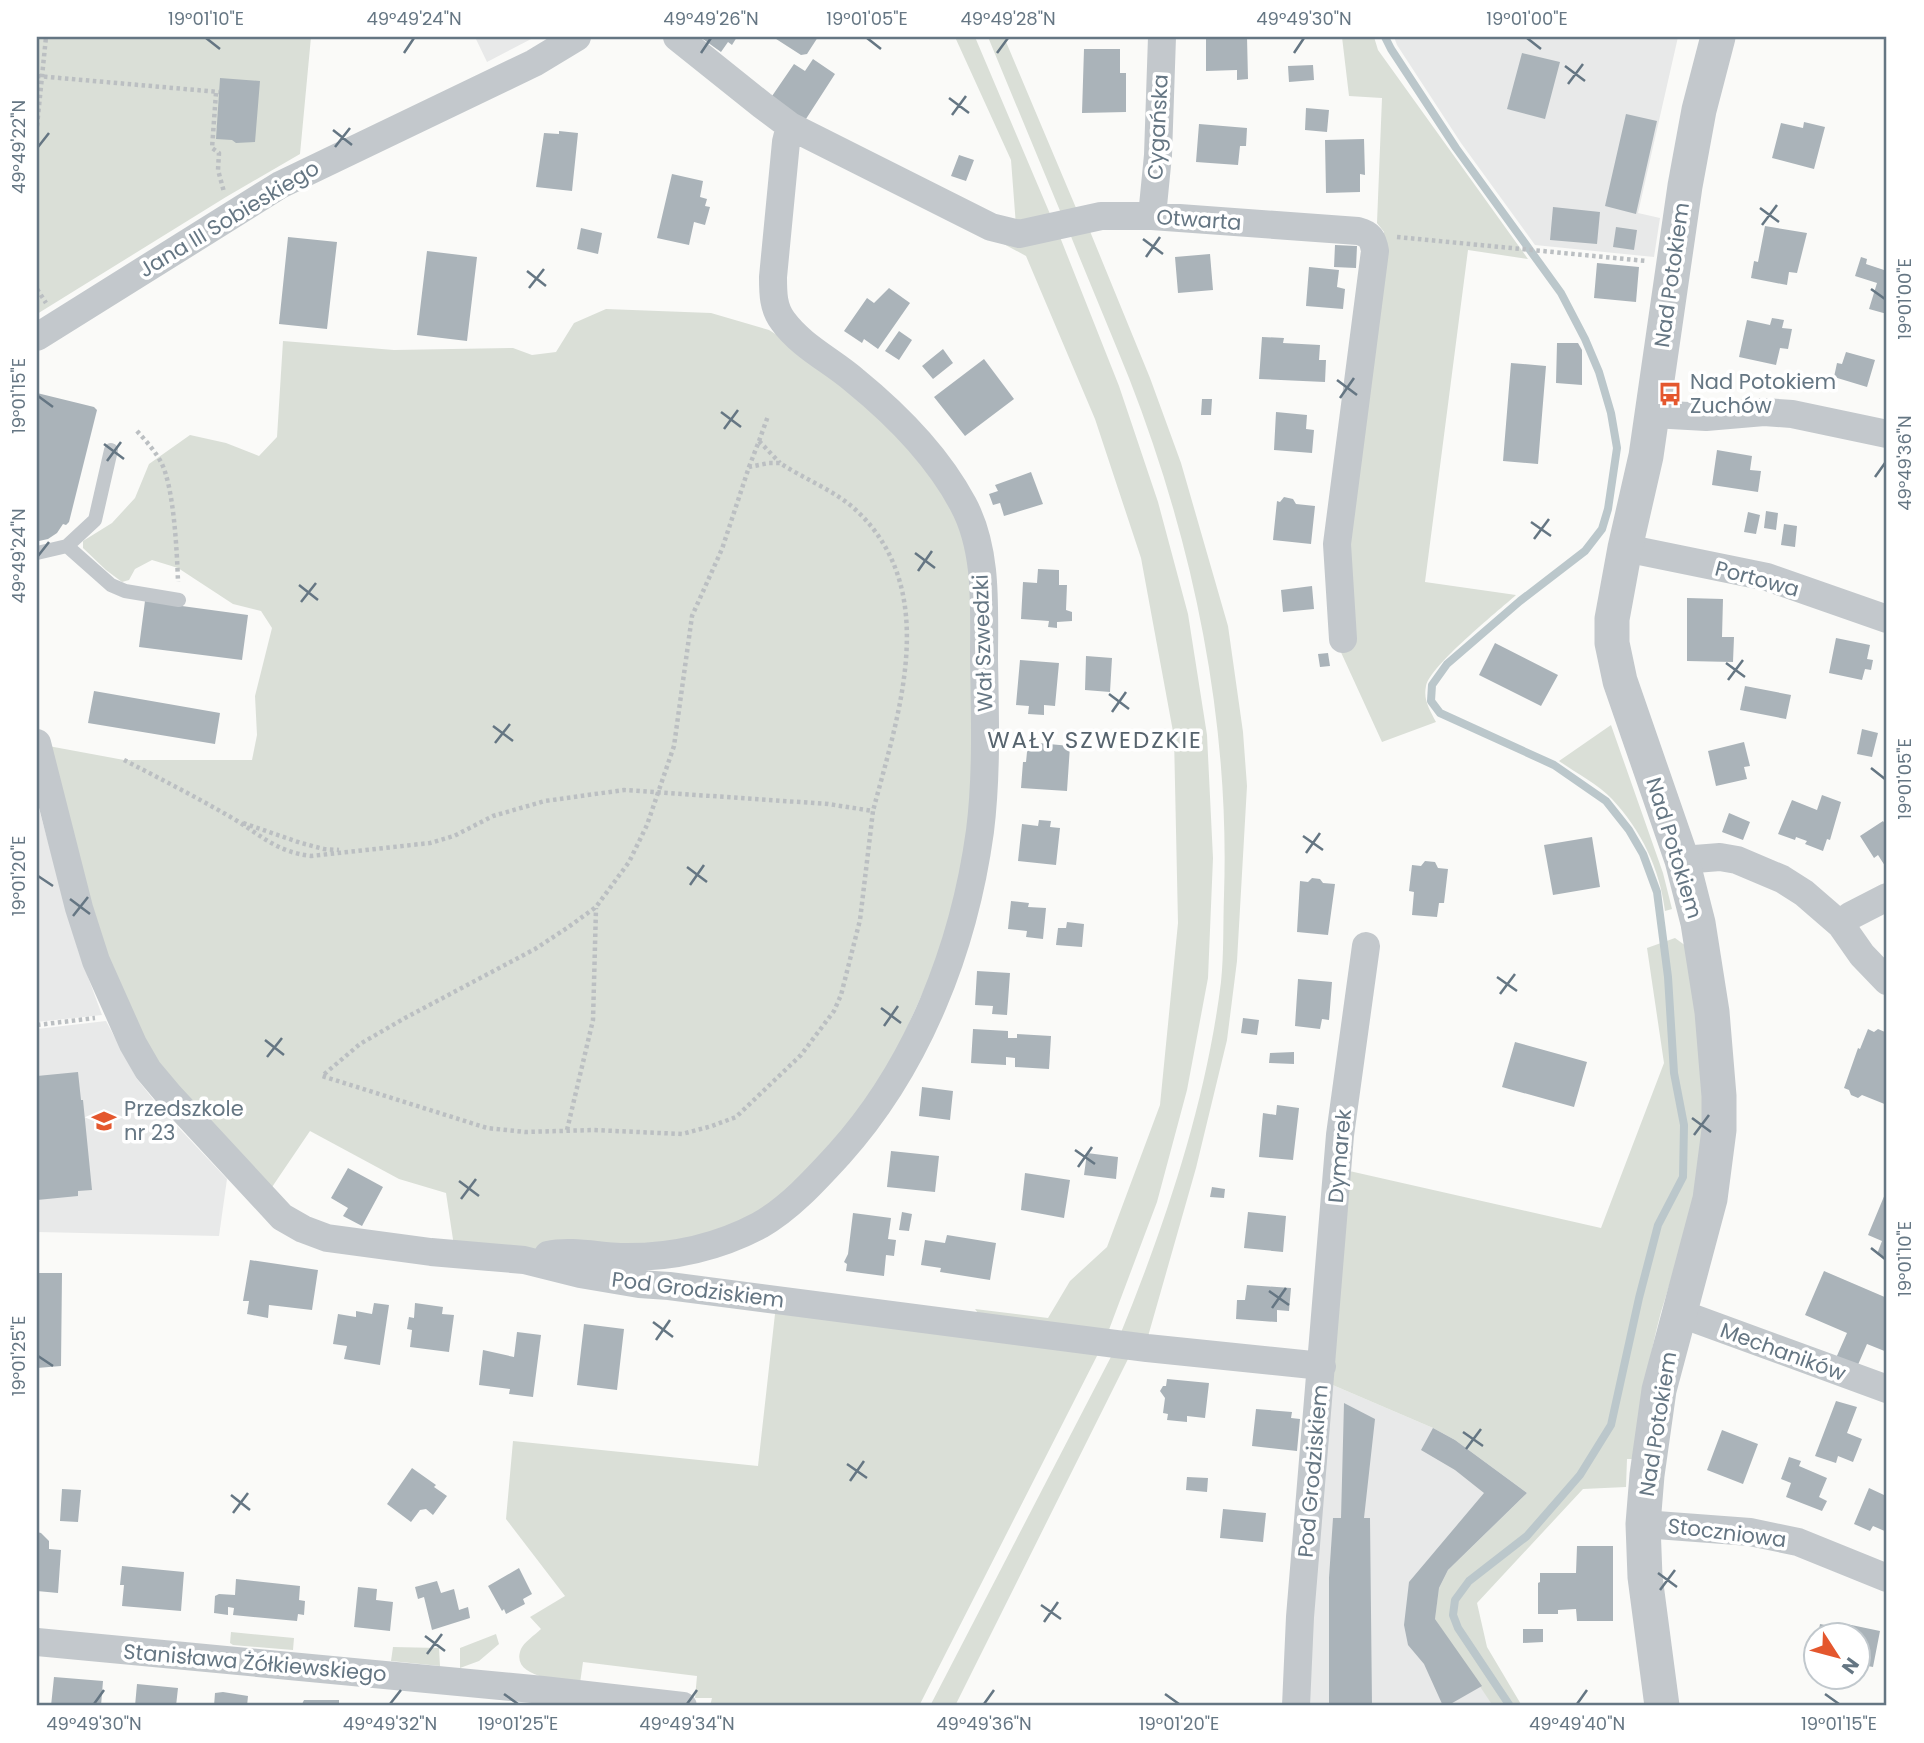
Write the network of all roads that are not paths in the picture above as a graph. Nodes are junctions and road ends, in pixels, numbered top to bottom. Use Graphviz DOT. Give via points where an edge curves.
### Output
graph roads {
  1 [pos="577,37"];
  2 [pos="677,37"];
  3 [pos="1162,37"];
  4 [pos="1718,37"];
  5 [pos="790,125"];
  6 [pos="1152,216"];
  7 [pos="37,337"];
  8 [pos="1653,414"];
  9 [pos="1887,434"];
  10 [pos="111,450"];
  11 [pos="67,546"];
  12 [pos="1625,548"];
  13 [pos="37,553"];
  14 [pos="179,600"];
  15 [pos="1887,619"];
  16 [pos="1343,639"];
  17 [pos="37,743"];
  18 [pos="1682,860"];
  19 [pos="1887,897"];
  20 [pos="1841,925"];
  21 [pos="1366,946"];
  22 [pos="1887,981"];
  23 [pos="524,1260"];
  24 [pos="1679,1313"];
  25 [pos="1322,1366"];
  26 [pos="1887,1388"];
  27 [pos="1643,1524"];
  28 [pos="1887,1578"];
  29 [pos="37,1642"];
  30 [pos="683,1706"];
  31 [pos="1296,1706"];
  32 [pos="1662,1706"];
  1 -- 7 [label="street, Jana III Sobieskiego" via="280,185"];
  2 -- 5 [label="street, Otwarta"];
  3 -- 6 [label="street, Cygańska"];
  4 -- 8 [label="street, Nad Potokiem" via="1685,186"];
  5 -- 6 [label="street, Otwarta" via="1005,232 1031,233 1101,216"];
  5 -- 23 [label="street, Wał Szwedzki" via="773,277 777,312 793,332 889,411 933,457 964,504 980,549 985,723 981,814 961,930 922,1028 877,1105 824,1170 772,1216 696,1251 624,1257 555,1253"];
  6 -- 16 [label="street, Otwarta" via="1359,231 1373,241 1337,544"];
  8 -- 9 [label="street" via="1792,414"];
  8 -- 12 [label="street, Nad Potokiem"];
  10 -- 11 [label="lane" via="94,520"];
  11 -- 13 [label="lane"];
  11 -- 14 [label="lane" via="111,585"];
  12 -- 15 [label="street, Portowa" via="1767,577"];
  12 -- 18 [label="street, Nad Potokiem" via="1612,619 1615,662"];
  17 -- 23 [label="street, Pod Grodziskiem" via="86,929 119,1015 148,1070 233,1166 282,1217 327,1238"];
  18 -- 20 [label="street" via="1737,860 1782,879"];
  18 -- 24 [label="street, Nad Potokiem" via="1706,970 1719,1130 1710,1199"];
  19 -- 20 [label="street"];
  20 -- 22 [label="street"];
  21 -- 25 [label="street, Dymarek" via="1340,1135"];
  23 -- 25 [label="street, Pod Grodziskiem" via="639,1284"];
  24 -- 26 [label="street, Mechaników"];
  24 -- 27 [label="street, Nad Potokiem" via="1657,1403"];
  25 -- 31 [label="street, Pod Grodziskiem"];
  27 -- 28 [label="street, Stoczniowa" via="1750,1532 1798,1542"];
  27 -- 32 [label="street, Nad Potokiem" via="1648,1613"];
  29 -- 30 [label="street, Stanisława Żółkiewskiego"];
}
